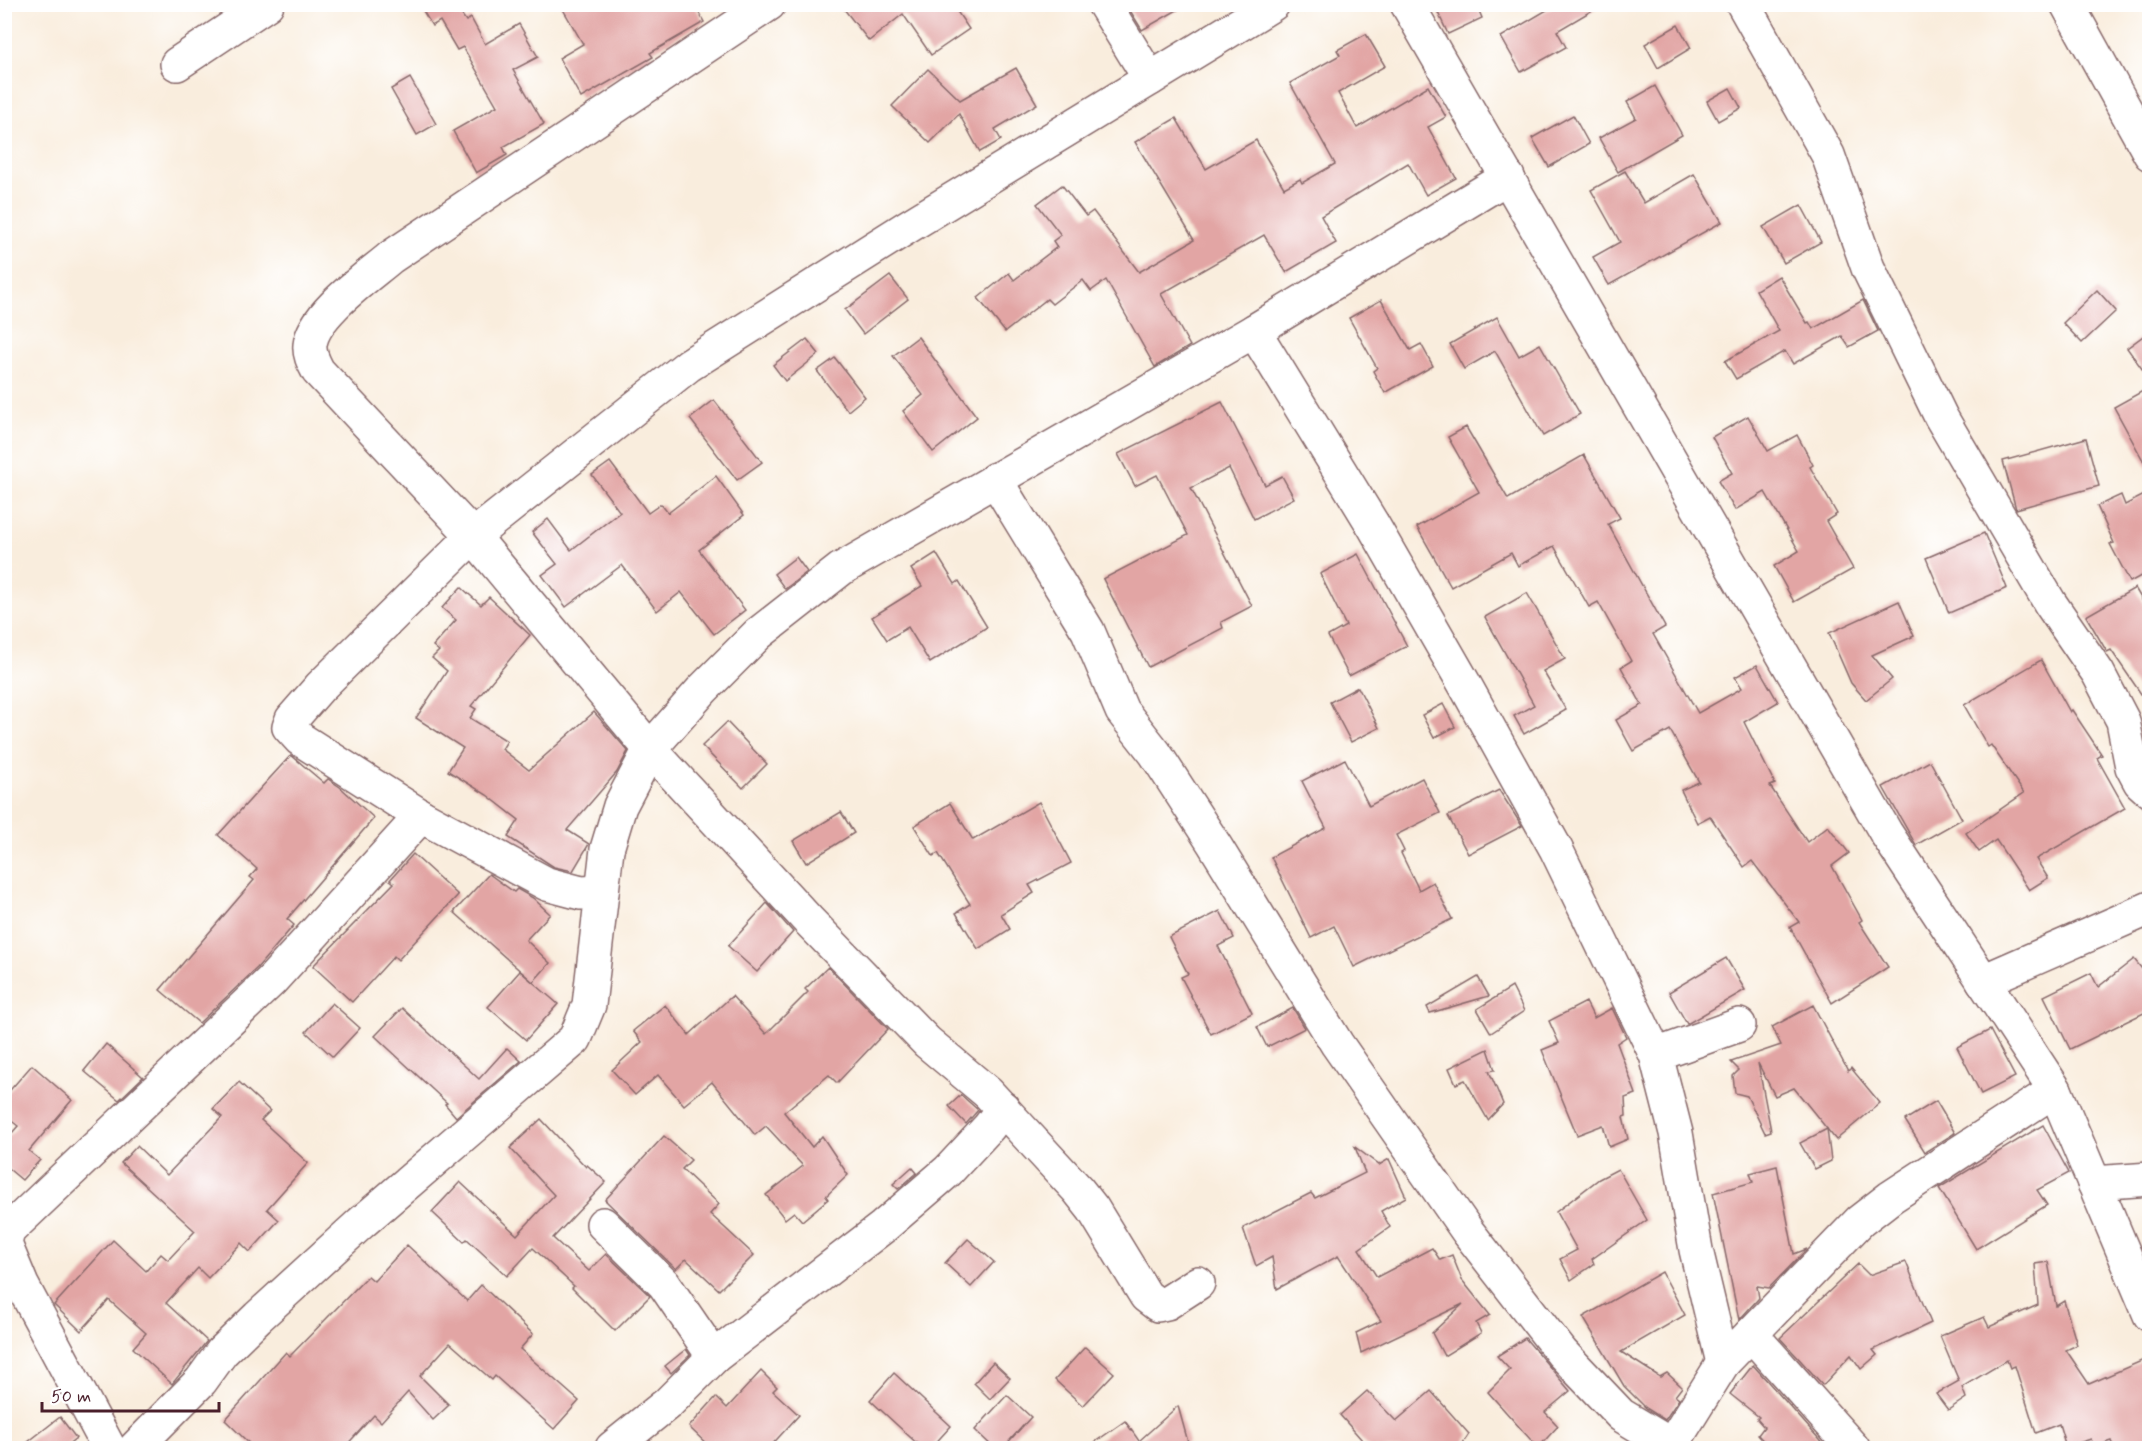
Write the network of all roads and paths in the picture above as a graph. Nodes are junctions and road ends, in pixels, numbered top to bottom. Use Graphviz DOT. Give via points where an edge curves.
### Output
graph roads {
  1 [pos="267,4"];
  2 [pos="769,4"];
  3 [pos="1104,4"];
  4 [pos="1273,4"];
  5 [pos="1407,4"];
  6 [pos="1743,4"];
  7 [pos="2067,4"];
  8 [pos="177,64"];
  9 [pos="1150,79"];
  10 [pos="2150,154"];
  11 [pos="1508,177"];
  12 [pos="1254,331"];
  13 [pos="995,479"];
  14 [pos="473,536"];
  15 [pos="650,749"];
  16 [pos="2150,791"];
  17 [pos="421,816"];
  18 [pos="602,892"];
  19 [pos="2150,908"];
  20 [pos="1983,981"];
  21 [pos="1739,1025"];
  22 [pos="1656,1055"];
  23 [pos="2055,1090"];
  24 [pos="1003,1108"];
  25 [pos="2150,1179"];
  26 [pos="2094,1183"];
  27 [pos="603,1224"];
  28 [pos="1198,1283"];
  29 [pos="2150,1315"];
  30 [pos="1751,1334"];
  31 [pos="714,1357"];
  32 [pos="1723,1363"];
  33 [pos="1671,1447"];
  34 [pos="109,1449"];
  35 [pos="135,1449"];
  36 [pos="612,1449"];
  37 [pos="1853,1449"];
  1 -- 8 [label="street"];
  2 -- 14 [label="street" via="391,257 334,306 315,329 310,344 318,371"];
  3 -- 9 [label="street"];
  4 -- 9 [label="street"];
  5 -- 11 [label="street"];
  6 -- 16 [label="street" via="1828,155 1868,268 1941,417 2050,603 2098,673 2123,721 2132,767"];
  7 -- 10 [label="street"];
  9 -- 14 [label="street" via="689,365"];
  11 -- 12 [label="street"];
  11 -- 20 [label="street" via="1886,833"];
  12 -- 13 [label="street"];
  12 -- 22 [label="street" via="1373,525 1556,849"];
  13 -- 15 [label="street" via="841,569 758,634"];
  13 -- 33 [label="street" via="1088,631 1122,711 1155,753 1337,1044 1461,1222 1562,1353 1622,1415"];
  14 -- 15 [label="street"];
  14 -- 17 [label="street" via="320,687 289,727 300,739"];
  15 -- 18 [label="street" via="621,806 607,849"];
  15 -- 24 [label="street" via="927,1042"];
  17 -- 18 [label="street" via="547,884 581,893"];
  17 -- 34 [label="street" via="272,980 8,1231 5,1244 22,1285"];
  18 -- 35 [label="street" via="589,1005 575,1039 360,1223 258,1317"];
  19 -- 20 [label="street"];
  20 -- 23 [label="street"];
  21 -- 22 [label="street"];
  22 -- 32 [label="street"];
  23 -- 26 [label="street"];
  23 -- 30 [label="street" via="1860,1221"];
  24 -- 28 [label="street" via="1093,1209 1146,1296 1158,1305 1167,1303"];
  24 -- 31 [label="street" via="948,1171"];
  25 -- 26 [label="street"];
  26 -- 29 [label="street"];
  27 -- 31 [label="street" via="664,1284"];
  30 -- 32 [label="street"];
  30 -- 37 [label="street"];
  31 -- 36 [label="street" via="668,1403"];
  32 -- 33 [label="street"];
}
